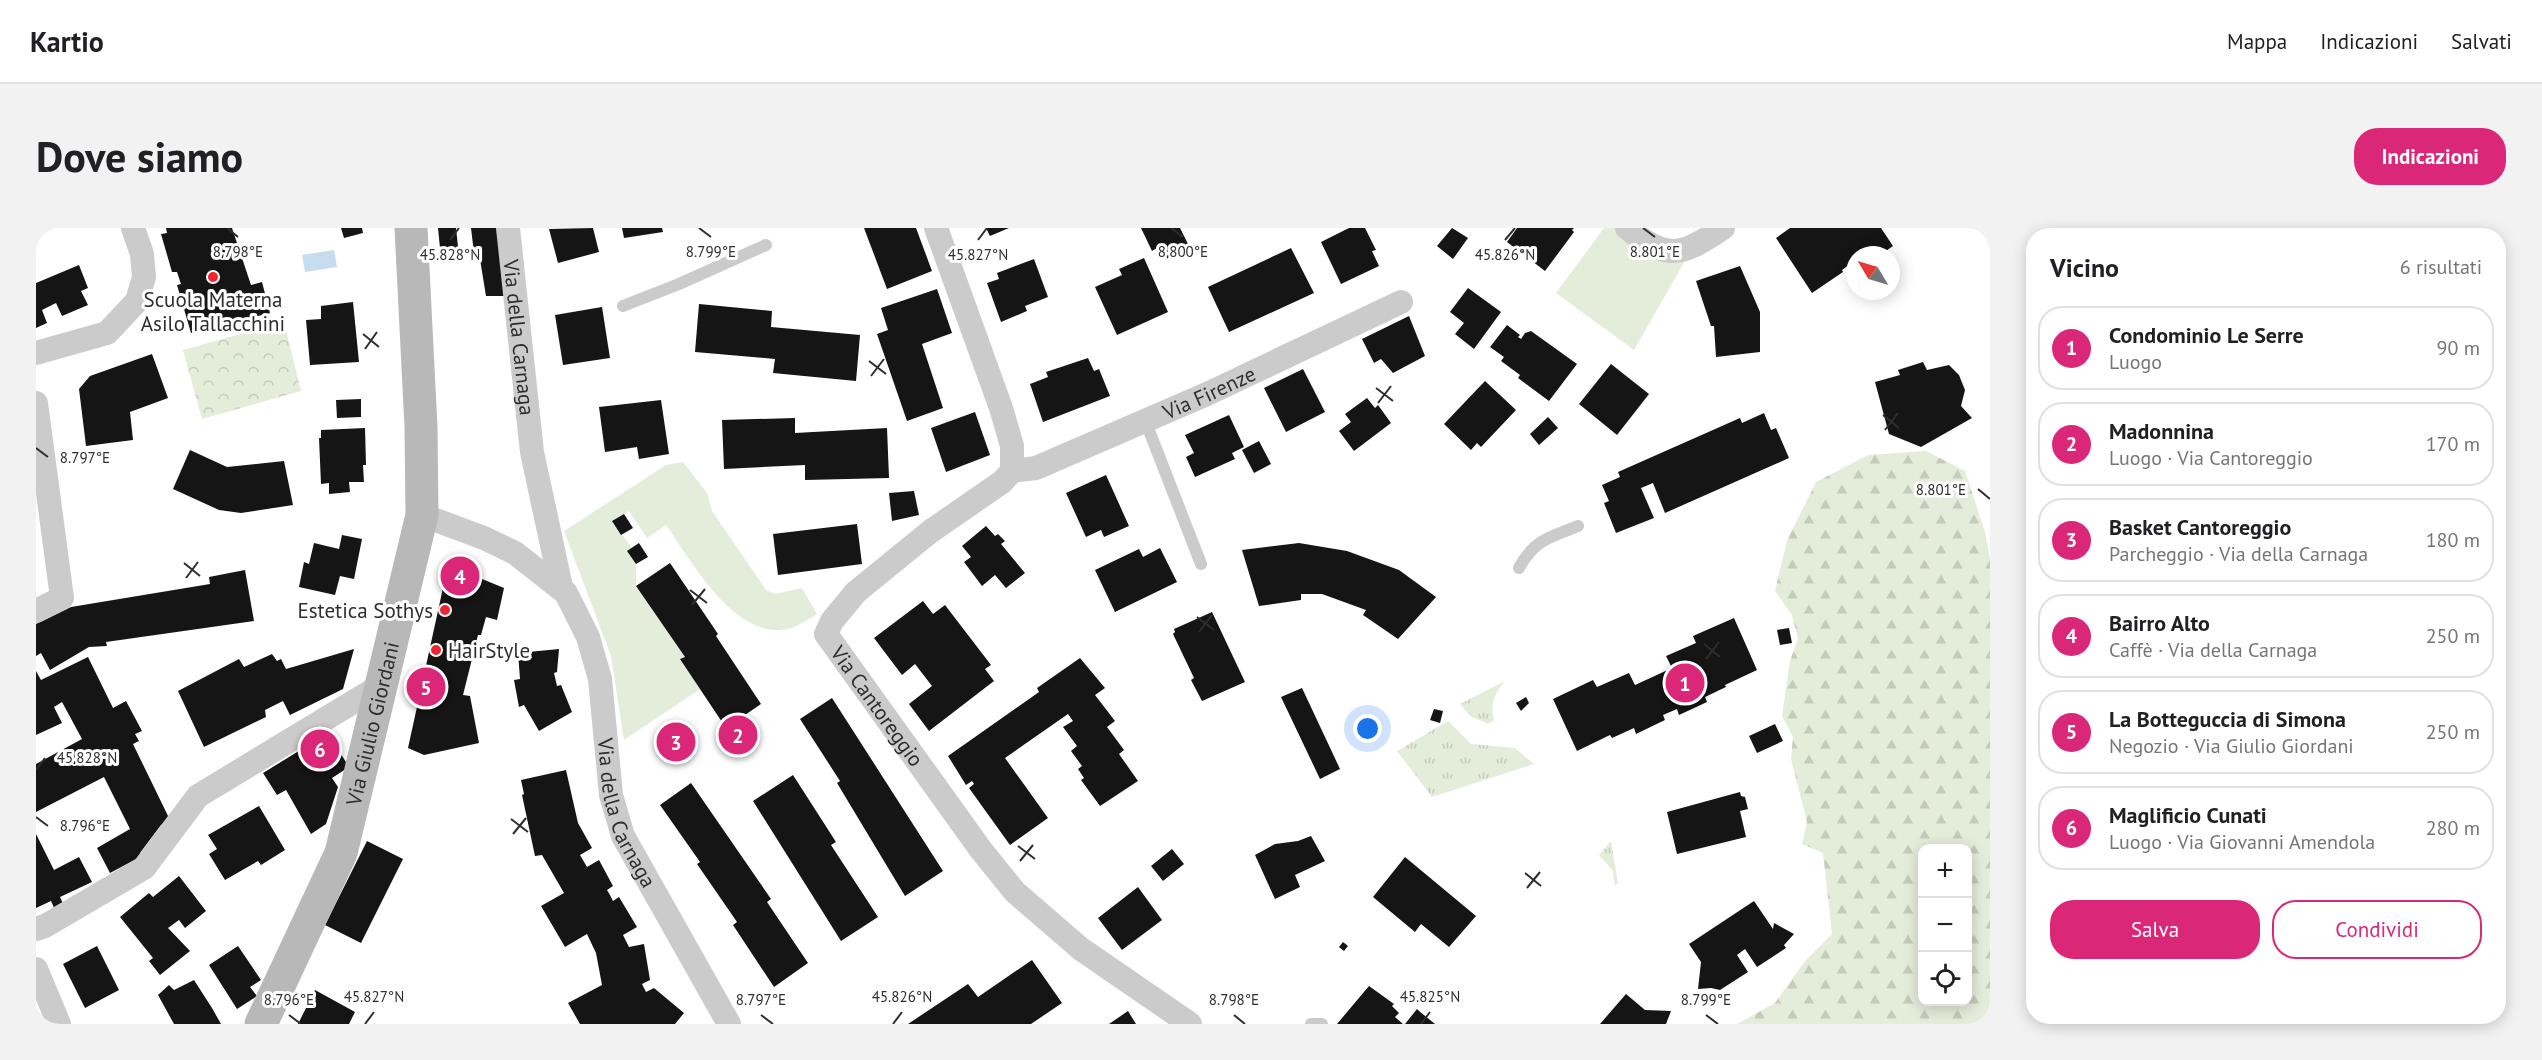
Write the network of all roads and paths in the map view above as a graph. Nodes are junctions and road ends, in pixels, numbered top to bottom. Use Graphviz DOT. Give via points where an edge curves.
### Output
graph roads {
  1 [pos="134,228"];
  2 [pos="411,228"];
  3 [pos="508,228"];
  4 [pos="936,228"];
  5 [pos="1628,228"];
  6 [pos="1723,228"];
  7 [pos="766,245"];
  8 [pos="1401,302"];
  9 [pos="623,306"];
  10 [pos="36,352"];
  11 [pos="36,404"];
  12 [pos="1145,420"];
  13 [pos="1012,471"];
  14 [pos="422,515"];
  15 [pos="1578,526"];
  16 [pos="1201,564"];
  17 [pos="1519,568"];
  18 [pos="561,587"];
  19 [pos="36,611"];
  20 [pos="383,684"];
  21 [pos="36,929"];
  22 [pos="36,969"];
  23 [pos="59,1024"];
  24 [pos="261,1024"];
  25 [pos="729,1024"];
  26 [pos="1190,1024"];
  27 [pos="1311,1024"];
  28 [pos="1322,1024"];
  1 -- 10 [label="street" via="144,277 137,301 107,333"];
  2 -- 14 [label="street, Via Giulio Giordani" via="422,428"];
  3 -- 18 [label="street, Via della Carnaga" via="532,452"];
  4 -- 13 [label="street" via="1001,408 1012,446"];
  5 -- 6 [label="street" via="1647,244 1678,252"];
  7 -- 9 [label="lane"];
  8 -- 12 [label="street, Via Firenze"];
  11 -- 19 [label="street" via="62,598"];
  12 -- 13 [label="street, Via Firenze" via="1036,468"];
  12 -- 16 [label="lane"];
  13 -- 26 [label="street, Via Cantoreggio" via="856,592 826,634 981,850 1016,892 1081,949"];
  14 -- 18 [label="street, Via della Carnaga" via="515,553"];
  14 -- 20 [label="street, Via Giulio Giordani"];
  15 -- 17 [label="lane" via="1541,541 1528,551"];
  18 -- 25 [label="street, Via della Carnaga" via="588,638 600,679 611,795 623,836"];
  20 -- 21 [label="street" via="198,796 144,868"];
  20 -- 24 [label="street, Via Giulio Giordani" via="341,853"];
  22 -- 23 [label="street"];
  27 -- 28 [label="lane"];
}
